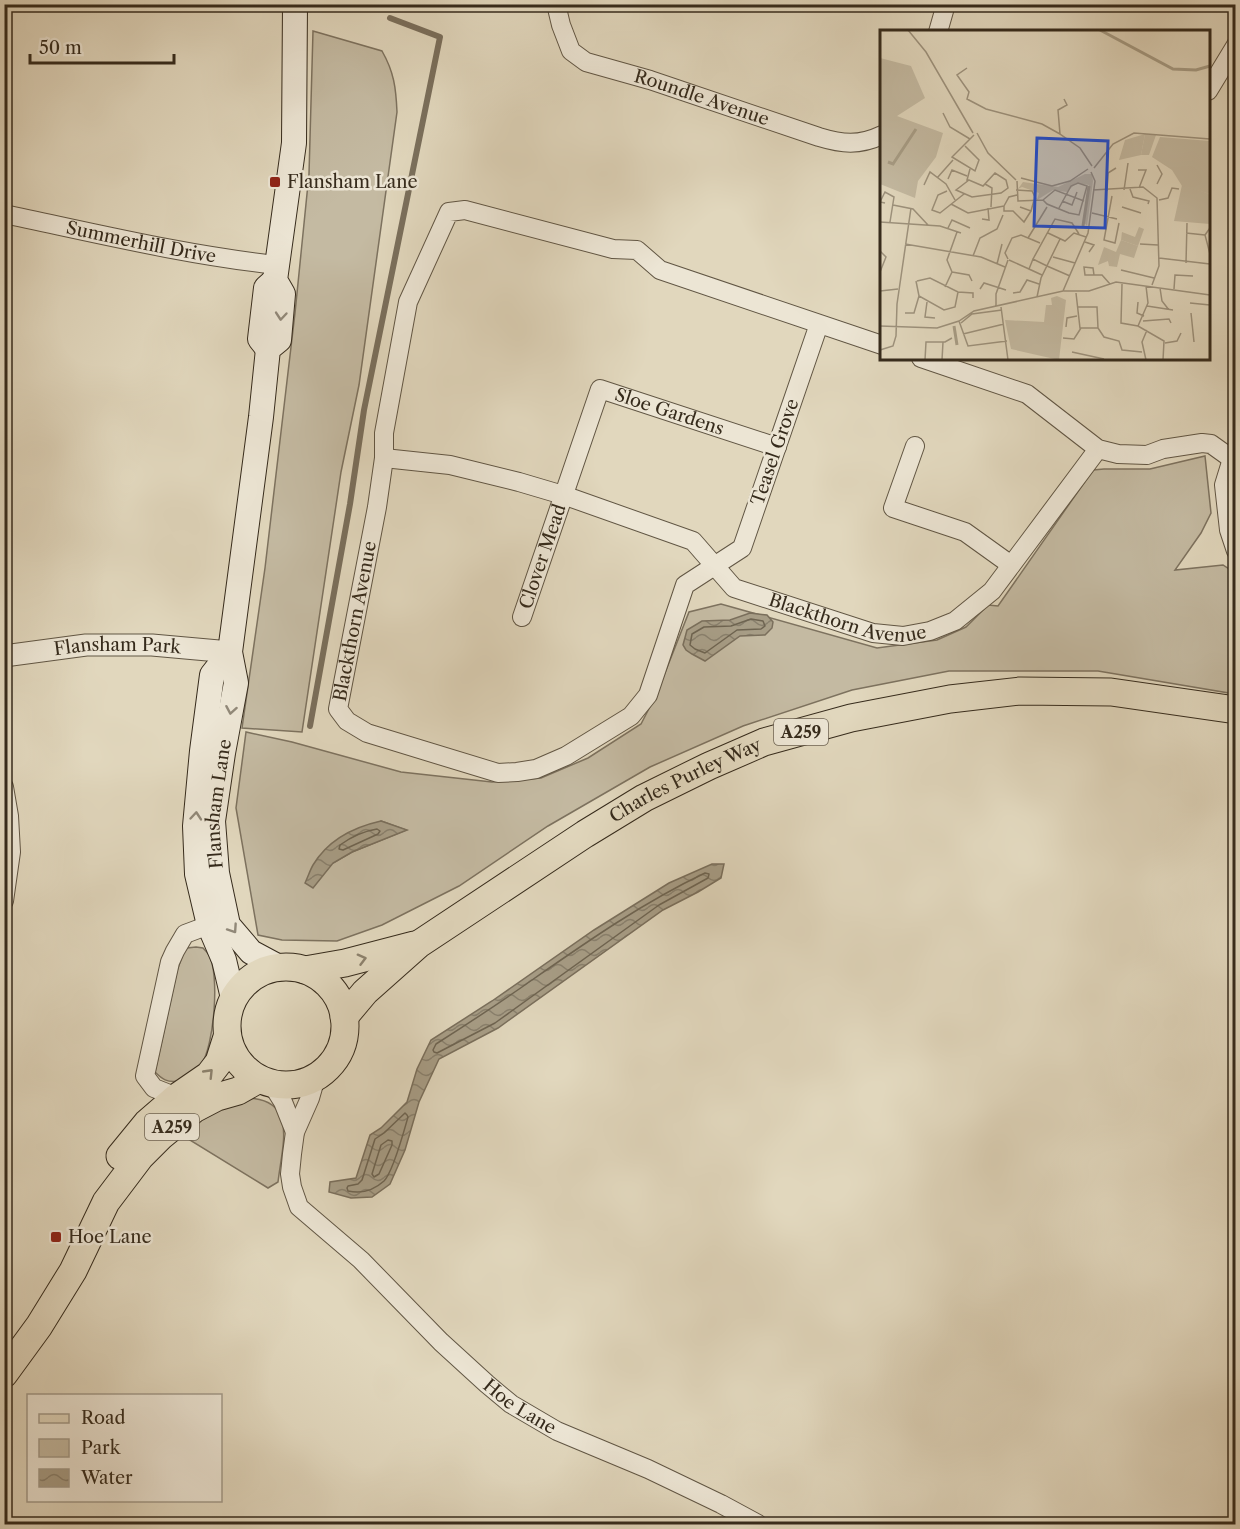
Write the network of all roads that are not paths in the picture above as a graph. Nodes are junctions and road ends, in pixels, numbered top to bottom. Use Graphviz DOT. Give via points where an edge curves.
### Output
graph roads {
  1 [pos="295,4"];
  2 [pos="556,4"];
  3 [pos="946,4"];
  4 [pos="939,30"];
  5 [pos="1236,45"];
  6 [pos="1210,89"];
  7 [pos="880,136"];
  8 [pos="4,214"];
  9 [pos="276,273"];
  10 [pos="819,324"];
  11 [pos="880,344"];
  12 [pos="927,360"];
  13 [pos="915,446"];
  14 [pos="777,447"];
  15 [pos="1098,449"];
  16 [pos="384,458"];
  17 [pos="1234,459"];
  18 [pos="563,495"];
  19 [pos="1236,551"];
  20 [pos="713,565"];
  21 [pos="1011,566"];
  22 [pos="522,617"];
  23 [pos="230,652"];
  24 [pos="4,656"];
  25 [pos="1236,710"];
  26 [pos="4,787"];
  27 [pos="4,902"];
  28 [pos="209,925"];
  29 [pos="418,944"];
  30 [pos="279,967"];
  31 [pos="305,970"];
  32 [pos="233,998"];
  33 [pos="344,1017"];
  34 [pos="227,1037"];
  35 [pos="316,1077"];
  36 [pos="265,1081"];
  37 [pos="177,1097"];
  38 [pos="295,1132"];
  39 [pos="106,1202"];
  40 [pos="4,1374"];
  41 [pos="758,1524"];
  1 -- 9 [label="main road, Flansham Lane" via="294,143"];
  2 -- 7 [label="street, Roundle Avenue" via="571,51 586,62 840,144"];
  3 -- 4 [label="street"];
  5 -- 6 [label="street"];
  8 -- 9 [label="street, Summerhill Drive" via="236,261"];
  9 -- 23 [label="main road, Flansham Lane" via="283,294 279,340 268,349"];
  10 -- 11 [label="street, Blackthorn Avenue"];
  10 -- 14 [label="street, Teasel Grove"];
  10 -- 16 [label="street, Blackthorn Avenue" via="660,270 638,250 613,249 465,210 449,212 408,302 384,433"];
  12 -- 15 [label="street" via="1027,394"];
  13 -- 21 [label="street" via="893,508 965,532"];
  14 -- 18 [label="street, Sloe Gardens" via="600,389"];
  14 -- 20 [label="street, Teasel Grove" via="742,548"];
  15 -- 17 [label="street" via="1147,455 1163,449 1211,444"];
  15 -- 21 [label="street, Blackthorn Avenue"];
  16 -- 18 [label="street" via="450,465"];
  16 -- 20 [label="street, Blackthorn Avenue" via="338,709 347,721 367,733 498,773 536,769 566,756 631,716 648,695 684,585"];
  17 -- 19 [label="street" via="1224,485 1228,530"];
  18 -- 20 [label="street" via="693,541"];
  18 -- 22 [label="street, Clover Mead"];
  20 -- 21 [label="street, Blackthorn Avenue" via="734,588 873,633 903,636 955,621 992,591"];
  23 -- 24 [label="street, Flansham Park" via="152,645 86,645"];
  28 -- 23 [label="main road, Flansham Lane, one-way" via="197,874 195,826 212,675"];
  23 -- 30 [label="main road, Flansham Lane, one-way" via="236,682 213,822 216,873 228,925 251,952"];
  25 -- 29 [label="main road, Charles Purley Way / A259" via="1111,692 1020,691 950,699 851,718 764,742 644,798"];
  26 -- 27 [label="street" via="11,852"];
  28 -- 32 [label="main road, Flansham Lane" via="224,960"];
  28 -- 37 [label="street" via="185,934 172,956 145,1076 154,1088"];
  31 -- 29 [label="main road, Charles Purley Way / A259, one-way"];
  29 -- 33 [label="main road, Charles Purley Way / A259" via="365,992"];
  30 -- 31 [label="main road"];
  30 -- 32 [label="main road" via="252,977"];
  31 -- 33 [label="main road" via="332,988"];
  32 -- 34 [label="main road"];
  33 -- 35 [label="main road" via="339,1052"];
  34 -- 36 [label="main road" via="244,1068"];
  37 -- 34 [label="main road, A259, one-way" via="209,1076 219,1062"];
  35 -- 36 [label="main road" via="287,1085"];
  35 -- 38 [label="street, Hoe Lane"];
  36 -- 38 [label="street, Hoe Lane" via="283,1102"];
  36 -- 39 [label="main road, A259" via="194,1109 140,1157"];
  37 -- 39 [label="main road, A259" via="147,1123 118,1158 110,1175"];
  38 -- 41 [label="street, Hoe Lane" via="290,1174 299,1207 361,1260 487,1384 511,1404 558,1431 648,1469"];
  39 -- 40 [label="main road, A259" via="73,1271"];
}
